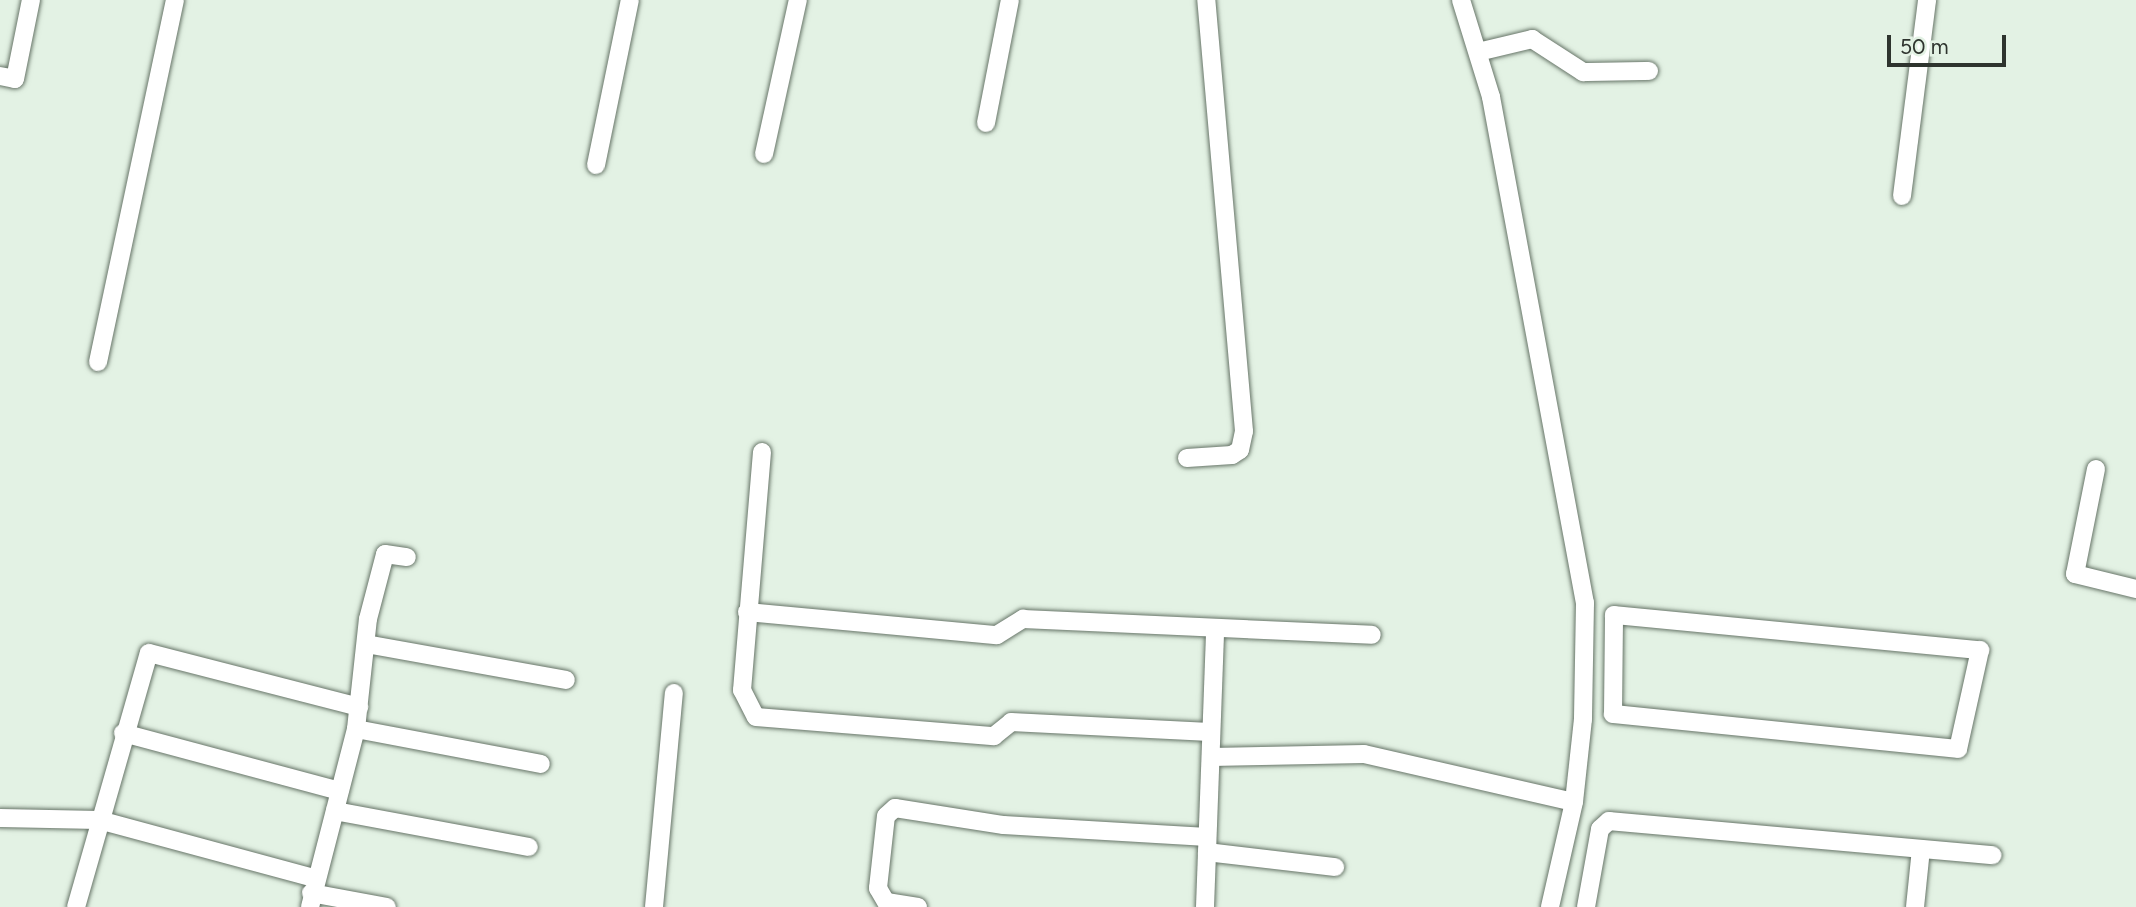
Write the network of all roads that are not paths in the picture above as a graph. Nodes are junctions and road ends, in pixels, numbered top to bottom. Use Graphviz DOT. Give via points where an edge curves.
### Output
graph roads {
  1 [pos="31,0"];
  2 [pos="175,0"];
  3 [pos="630,0"];
  4 [pos="798,0"];
  5 [pos="1010,0"];
  6 [pos="1206,0"];
  7 [pos="1461,0"];
  8 [pos="1927,0"];
  9 [pos="1478,52"];
  10 [pos="1649,71"];
  11 [pos="0,76"];
  12 [pos="986,124"];
  13 [pos="764,154"];
  14 [pos="596,165"];
  15 [pos="1902,195"];
  16 [pos="97,362"];
  17 [pos="762,452"];
  18 [pos="1187,458"];
  19 [pos="2096,469"];
  20 [pos="407,557"];
  21 [pos="2136,589"];
  22 [pos="747,612"];
  23 [pos="1215,630"];
  24 [pos="1372,635"];
  25 [pos="366,644"];
  26 [pos="1586,664"];
  27 [pos="1614,666"];
  28 [pos="566,680"];
  29 [pos="674,693"];
  30 [pos="359,707"];
  31 [pos="356,729"];
  32 [pos="1210,732"];
  33 [pos="123,733"];
  34 [pos="1211,757"];
  35 [pos="541,764"];
  36 [pos="339,791"];
  37 [pos="1574,802"];
  38 [pos="335,811"];
  39 [pos="0,818"];
  40 [pos="99,820"];
  41 [pos="1207,844"];
  42 [pos="529,847"];
  43 [pos="1921,849"];
  44 [pos="1992,855"];
  45 [pos="1335,867"];
  46 [pos="1559,874"];
  47 [pos="1591,878"];
  48 [pos="312,893"];
  49 [pos="76,907"];
  50 [pos="387,907"];
  51 [pos="654,907"];
  52 [pos="918,907"];
  53 [pos="1205,907"];
  54 [pos="1550,907"];
  55 [pos="1586,907"];
  56 [pos="1916,907"];
  1 -- 11 [label="street" via="15,79"];
  2 -- 16 [label="street"];
  3 -- 14 [label="street"];
  4 -- 13 [label="street"];
  5 -- 12 [label="street"];
  6 -- 18 [label="street" via="1244,431 1240,450 1233,455"];
  7 -- 9 [label="street"];
  8 -- 15 [label="street"];
  9 -- 10 [label="street" via="1532,39 1583,72"];
  9 -- 26 [label="street" via="1491,97 1586,603"];
  17 -- 22 [label="street"];
  19 -- 21 [label="street" via="2074,571 2083,579"];
  20 -- 25 [label="street" via="385,554"];
  22 -- 23 [label="street" via="997,635 1023,619"];
  22 -- 32 [label="street" via="741,690 756,717 994,736 1011,722"];
  23 -- 24 [label="street"];
  23 -- 32 [label="street"];
  25 -- 28 [label="street"];
  25 -- 30 [label="street"];
  26 -- 27 [label="street"];
  26 -- 37 [label="street"];
  27 -- 27 [label="street" via="1613,714 1958,749 1980,650 1615,615"];
  29 -- 51 [label="street"];
  30 -- 31 [label="street"];
  30 -- 33 [label="street" via="149,653"];
  31 -- 35 [label="street"];
  31 -- 36 [label="street"];
  32 -- 34 [label="street"];
  33 -- 36 [label="street"];
  33 -- 40 [label="street"];
  34 -- 37 [label="street" via="1364,754"];
  34 -- 41 [label="street"];
  36 -- 38 [label="street"];
  37 -- 46 [label="street"];
  38 -- 42 [label="street"];
  38 -- 48 [label="street"];
  39 -- 40 [label="street"];
  40 -- 48 [label="street"];
  40 -- 49 [label="street"];
  41 -- 45 [label="street"];
  41 -- 52 [label="street" via="1004,825 895,808 886,816 878,888 886,902"];
  41 -- 53 [label="street"];
  43 -- 44 [label="street"];
  43 -- 47 [label="street" via="1609,821 1601,829"];
  43 -- 56 [label="street"];
  46 -- 47 [label="street"];
  46 -- 54 [label="street"];
  47 -- 55 [label="street"];
  48 -- 50 [label="street"];
}
